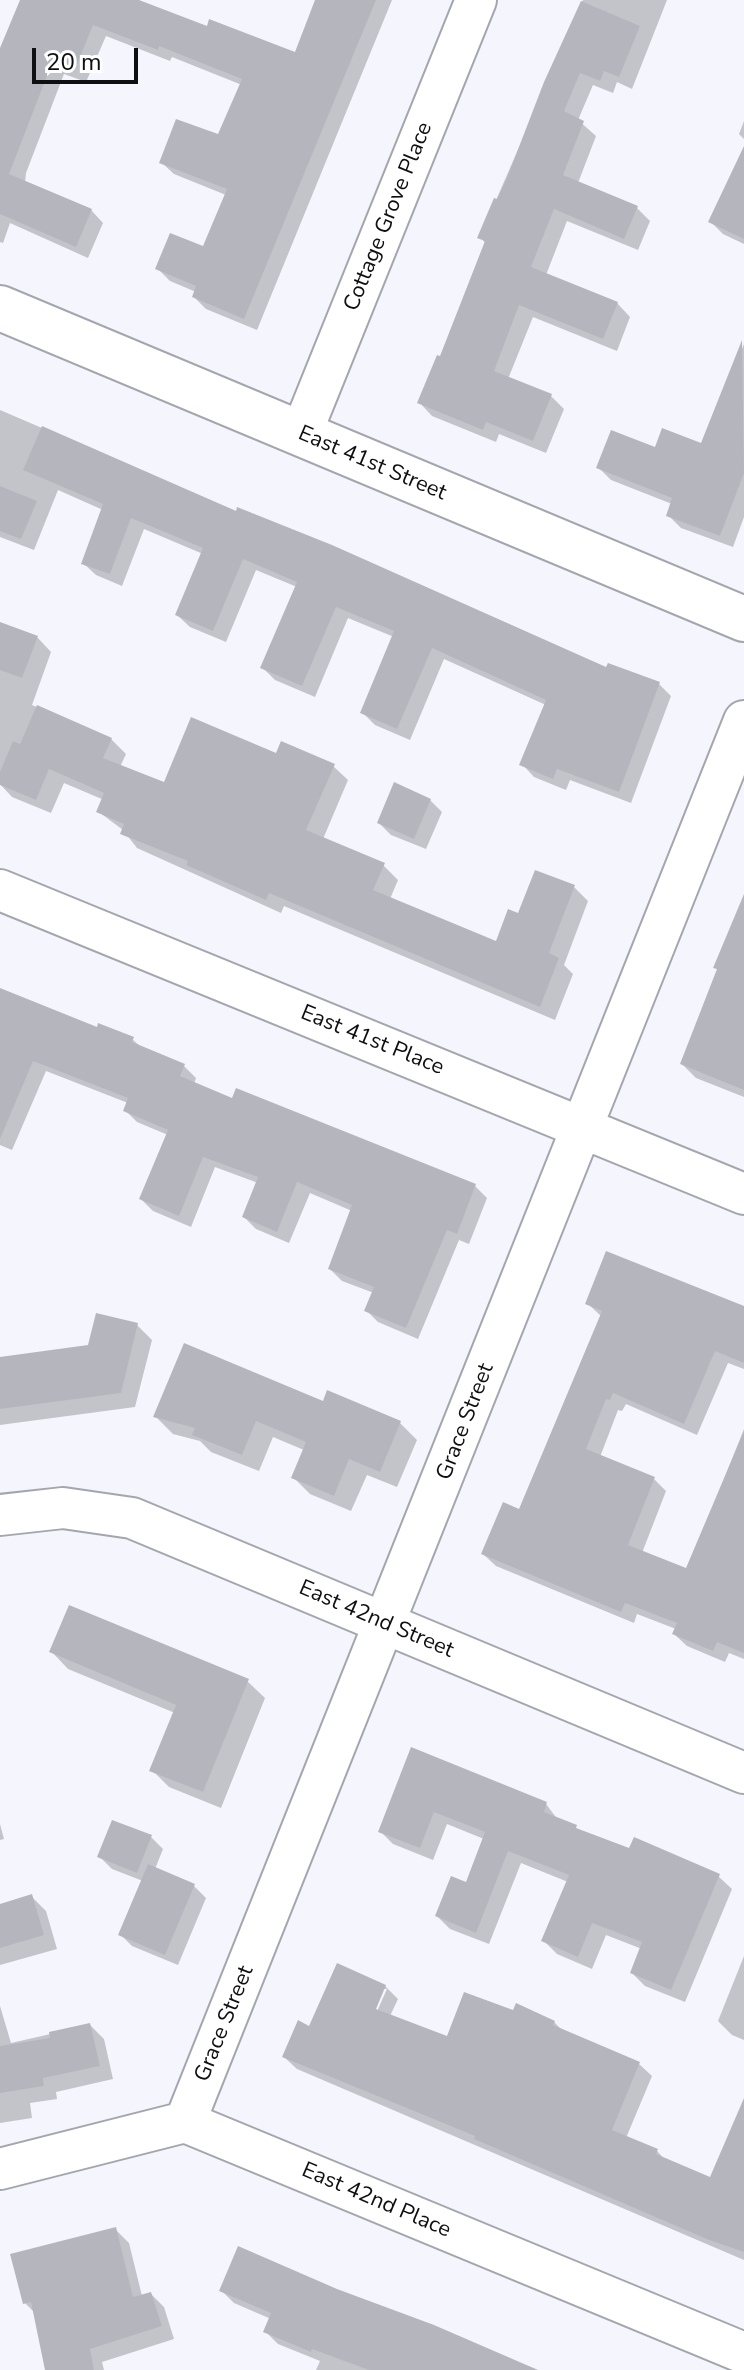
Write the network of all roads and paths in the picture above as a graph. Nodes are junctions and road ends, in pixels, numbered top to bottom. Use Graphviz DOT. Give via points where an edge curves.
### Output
graph roads {
  1 [pos="476,0"];
  2 [pos="0,308"];
  3 [pos="301,434"];
  4 [pos="744,619"];
  5 [pos="744,721"];
  6 [pos="0,890"];
  7 [pos="582,1127"];
  8 [pos="744,1194"];
  9 [pos="0,1515"];
  10 [pos="386,1624"];
  11 [pos="744,1773"];
  12 [pos="185,2122"];
  13 [pos="0,2169"];
  14 [pos="744,2353"];
  1 -- 3 [label="street, Cottage Grove Place"];
  2 -- 3 [label="street, East 41st Street"];
  3 -- 4 [label="street, East 41st Street"];
  5 -- 7 [label="street, Grace Street"];
  6 -- 7 [label="street, East 41st Place"];
  7 -- 8 [label="street, East 41st Place"];
  7 -- 10 [label="street, Grace Street"];
  9 -- 10 [label="street, East 42nd Street" via="63,1508 132,1518"];
  10 -- 11 [label="street, East 42nd Street"];
  10 -- 12 [label="street, Grace Street"];
  12 -- 13 [label="street"];
  12 -- 14 [label="street, East 42nd Place"];
}
